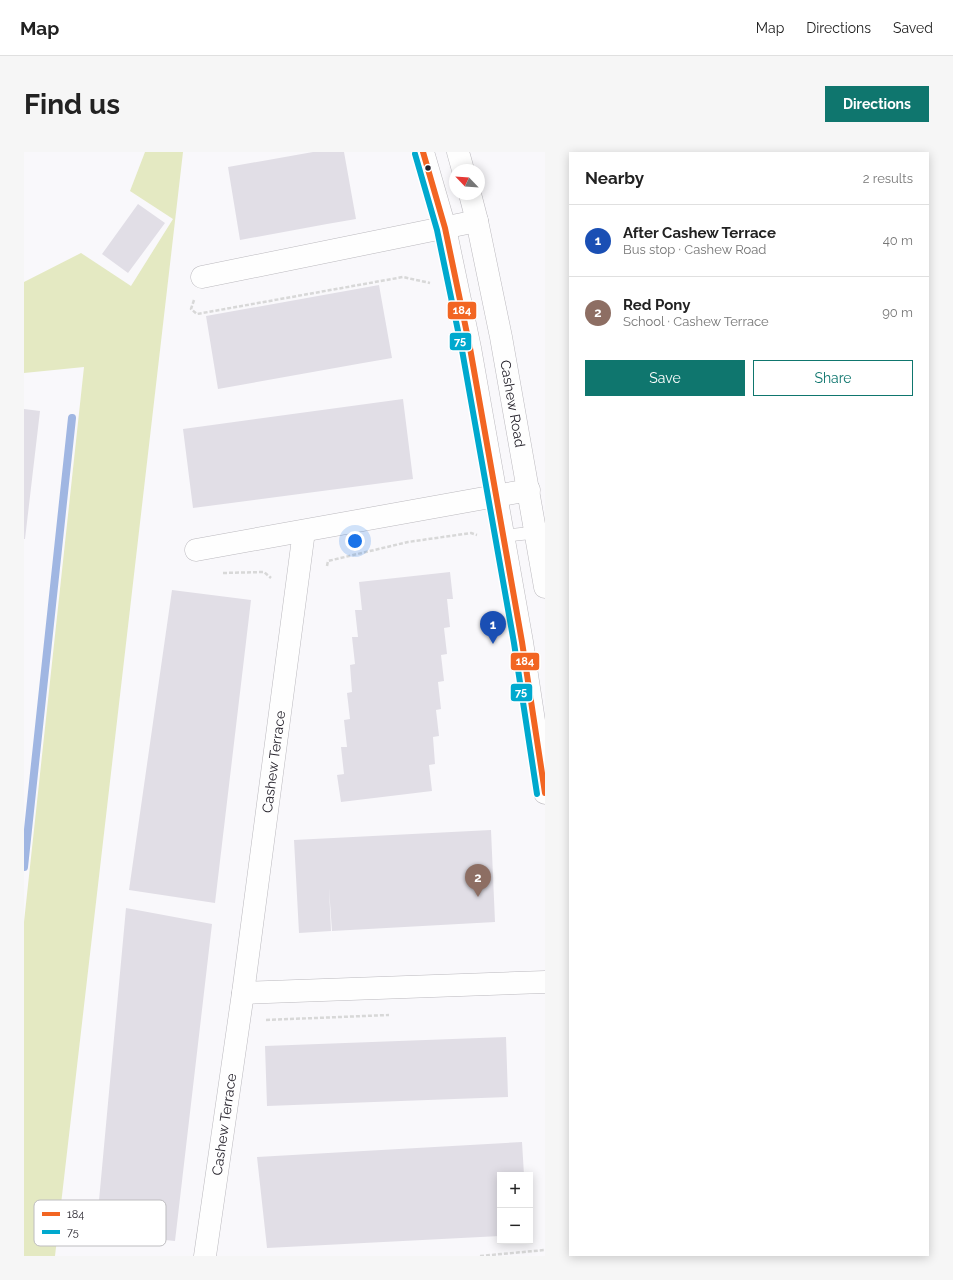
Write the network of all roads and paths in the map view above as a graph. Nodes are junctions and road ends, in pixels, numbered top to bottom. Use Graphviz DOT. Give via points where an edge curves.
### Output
graph roads {
  1 [pos="423,152"];
  2 [pos="458,152"];
  3 [pos="461,164"];
  4 [pos="472,200"];
  5 [pos="477,221"];
  6 [pos="445,228"];
  7 [pos="202,277"];
  8 [pos="436,285"];
  9 [pos="529,490"];
  10 [pos="495,496"];
  11 [pos="304,531"];
  12 [pos="540,532"];
  13 [pos="479,535"];
  14 [pos="502,536"];
  15 [pos="196,550"];
  16 [pos="325,569"];
  17 [pos="217,573"];
  18 [pos="272,581"];
  19 [pos="545,586"];
  20 [pos="545,793"];
  21 [pos="545,982"];
  22 [pos="243,993"];
  23 [pos="545,1250"];
  24 [pos="205,1256"];
  25 [pos="480,1256"];
  1 -- 6 [label="street"];
  2 -- 3 [label="street"];
  4 -- 5 [label="street, Cashew Road"];
  5 -- 6 [label="street"];
  5 -- 9 [label="street, Cashew Road"];
  6 -- 7 [label="street"];
  6 -- 10 [label="street" via="470,348"];
  7 -- 8 [label="path" via="191,309 197,314 404,277"];
  9 -- 10 [label="street"];
  9 -- 12 [label="street, Cashew Road"];
  10 -- 11 [label="street"];
  10 -- 14 [label="street"];
  11 -- 15 [label="street"];
  11 -- 22 [label="street, Cashew Terrace"];
  12 -- 14 [label="lane"];
  12 -- 19 [label="street, Cashew Road"];
  13 -- 16 [label="path" via="471,533 401,544 328,561"];
  14 -- 20 [label="street" via="522,642"];
  17 -- 18 [label="path" via="264,572 271,576"];
  21 -- 22 [label="street"];
  22 -- 24 [label="street, Cashew Terrace"];
  23 -- 25 [label="path"];
}
